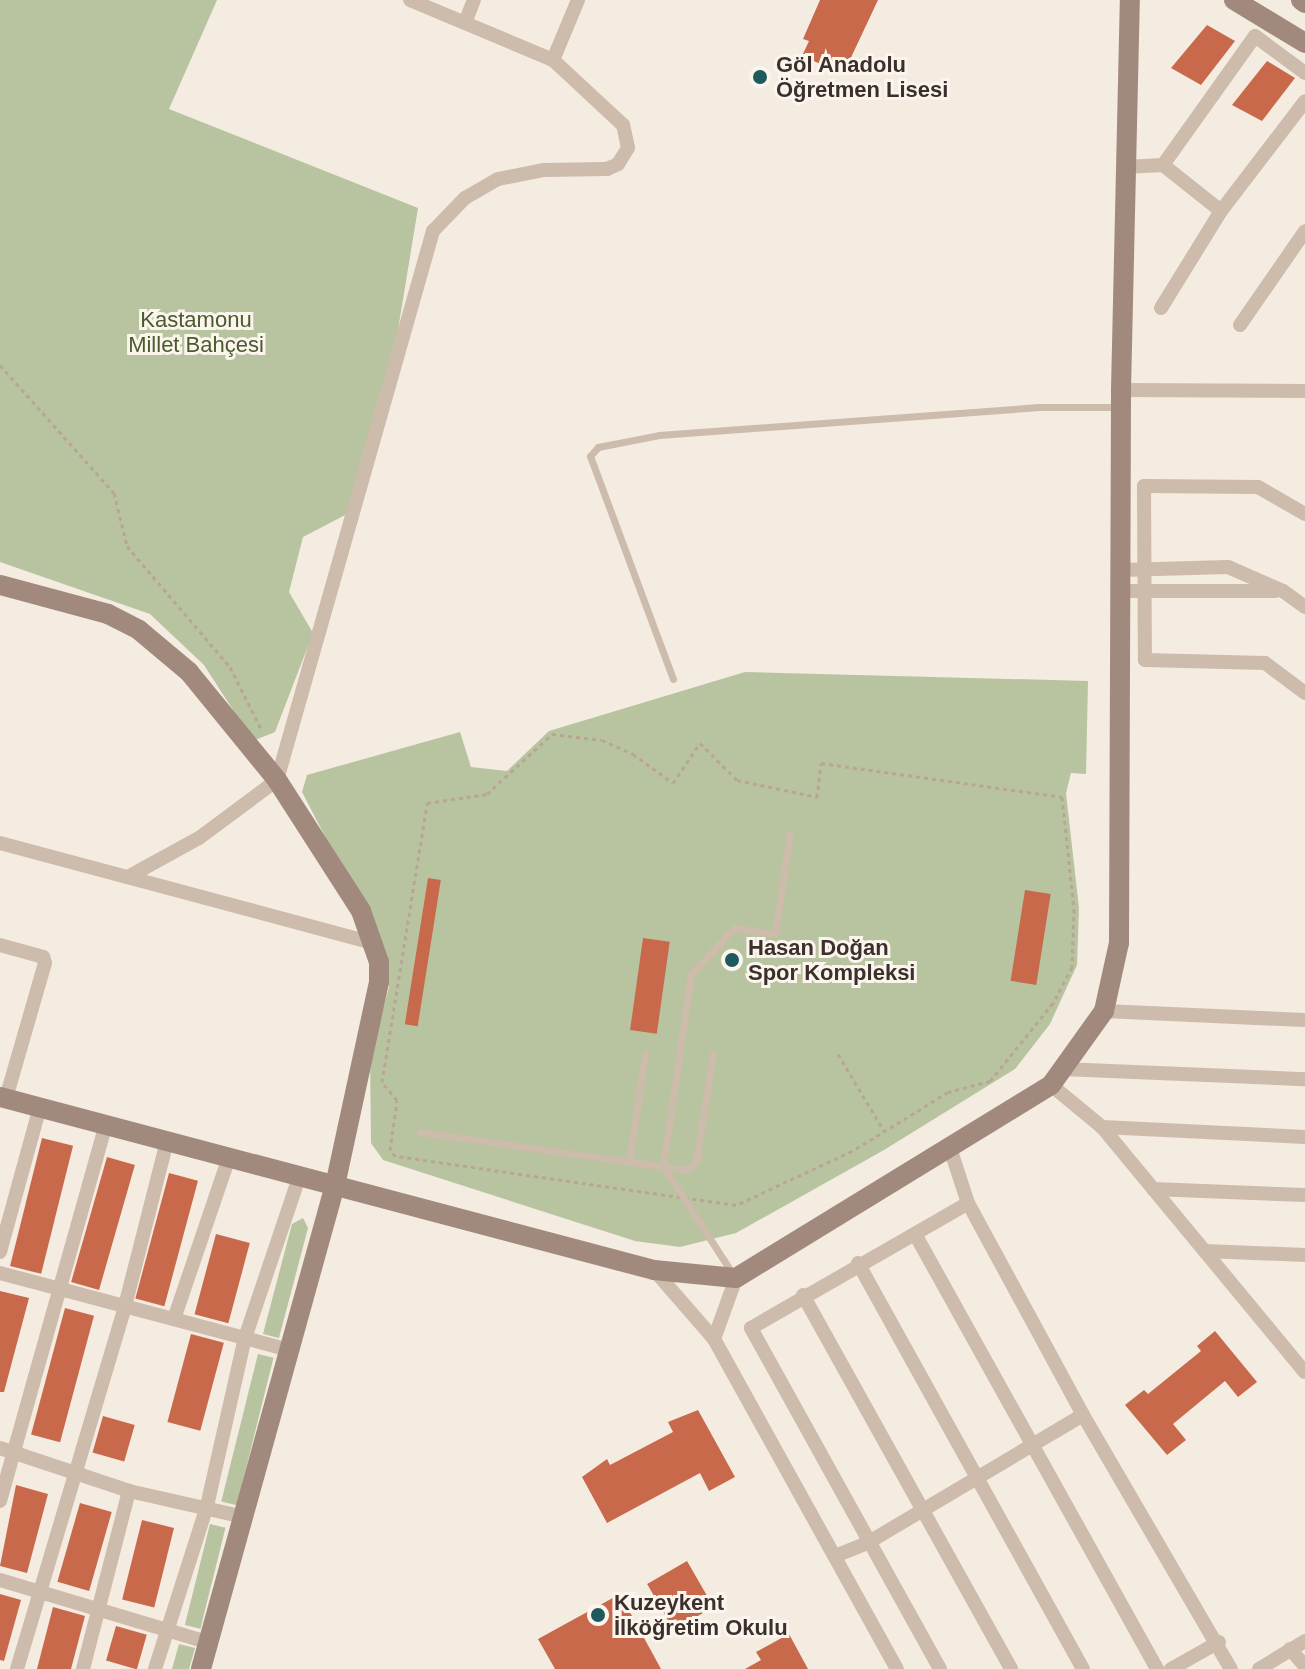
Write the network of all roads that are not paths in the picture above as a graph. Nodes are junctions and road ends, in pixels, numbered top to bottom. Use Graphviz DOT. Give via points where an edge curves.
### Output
graph roads {
  1 [pos="410,0"];
  2 [pos="474,0"];
  3 [pos="578,0"];
  4 [pos="1234,0"];
  5 [pos="1129,3"];
  6 [pos="465,23"];
  7 [pos="1305,43"];
  8 [pos="553,60"];
  9 [pos="1305,73"];
  10 [pos="1305,101"];
  11 [pos="1163,165"];
  12 [pos="1125,167"];
  13 [pos="1221,211"];
  14 [pos="1305,231"];
  15 [pos="1161,308"];
  16 [pos="1240,325"];
  17 [pos="1305,391"];
  18 [pos="1121,398"];
  19 [pos="1305,514"];
  20 [pos="1144,567"];
  21 [pos="1194,567"];
  22 [pos="1121,570"];
  23 [pos="0,585"];
  24 [pos="1145,588"];
  25 [pos="1194,589"];
  26 [pos="1121,591"];
  27 [pos="1283,591"];
  28 [pos="1305,607"];
  29 [pos="673,679"];
  30 [pos="1305,693"];
  31 [pos="277,780"];
  32 [pos="790,833"];
  33 [pos="0,843"];
  34 [pos="128,877"];
  35 [pos="374,943"];
  36 [pos="0,945"];
  37 [pos="1104,1011"];
  38 [pos="1305,1020"];
  39 [pos="645,1054"];
  40 [pos="713,1054"];
  41 [pos="1057,1077"];
  42 [pos="1305,1079"];
  43 [pos="3,1098"];
  44 [pos="40,1107"];
  45 [pos="106,1125"];
  46 [pos="1102,1127"];
  47 [pos="420,1132"];
  48 [pos="1305,1137"];
  49 [pos="167,1141"];
  50 [pos="950,1148"];
  51 [pos="229,1157"];
  52 [pos="629,1162"];
  53 [pos="663,1166"];
  54 [pos="300,1175"];
  55 [pos="335,1185"];
  56 [pos="1153,1189"];
  57 [pos="1305,1195"];
  58 [pos="968,1203"];
  59 [pos="915,1234"];
  60 [pos="1205,1251"];
  61 [pos="0,1252"];
  62 [pos="1305,1255"];
  63 [pos="858,1263"];
  64 [pos="654,1270"];
  65 [pos="0,1273"];
  66 [pos="736,1278"];
  67 [pos="62,1289"];
  68 [pos="803,1295"];
  69 [pos="125,1306"];
  70 [pos="174,1319"];
  71 [pos="245,1338"];
  72 [pos="714,1339"];
  73 [pos="290,1350"];
  74 [pos="1305,1372"];
  75 [pos="1083,1415"];
  76 [pos="1033,1445"];
  77 [pos="7,1450"];
  78 [pos="76,1474"];
  79 [pos="975,1475"];
  80 [pos="129,1491"];
  81 [pos="0,1501"];
  82 [pos="207,1506"];
  83 [pos="922,1508"];
  84 [pos="240,1516"];
  85 [pos="869,1542"];
  86 [pos="835,1556"];
  87 [pos="0,1580"];
  88 [pos="42,1593"];
  89 [pos="98,1611"];
  90 [pos="165,1630"];
  91 [pos="1305,1641"];
  92 [pos="207,1642"];
  93 [pos="1219,1642"];
  94 [pos="1290,1649"];
  95 [pos="1305,1666"];
  96 [pos="17,1669"];
  97 [pos="83,1669"];
  98 [pos="155,1669"];
  99 [pos="201,1669"];
  100 [pos="897,1669"];
  101 [pos="940,1669"];
  102 [pos="1011,1669"];
  103 [pos="1083,1669"];
  104 [pos="1157,1669"];
  105 [pos="1171,1669"];
  106 [pos="1231,1669"];
  107 [pos="1259,1669"];
  1 -- 6 [label="street"];
  2 -- 6 [label="street"];
  3 -- 8 [label="street"];
  4 -- 7 [label="street"];
  5 -- 12 [label="street"];
  6 -- 8 [label="street"];
  8 -- 31 [label="street" via="623,125 628,148 618,164 607,169 544,170 498,179 465,198 433,231"];
  9 -- 11 [label="street" via="1255,36"];
  10 -- 13 [label="street"];
  11 -- 12 [label="street"];
  11 -- 13 [label="street"];
  12 -- 18 [label="street"];
  13 -- 15 [label="street"];
  14 -- 16 [label="street"];
  17 -- 18 [label="street"];
  18 -- 22 [label="street"];
  18 -- 29 [label="lane" via="659,435 598,447 590,456"];
  19 -- 20 [label="street" via="1258,487 1144,486"];
  20 -- 21 [label="street"];
  20 -- 22 [label="street"];
  20 -- 24 [label="street"];
  21 -- 25 [label="street"];
  21 -- 27 [label="street" via="1228,567"];
  22 -- 26 [label="street"];
  23 -- 31 [label="street" via="108,614 145,635 189,672"];
  24 -- 25 [label="street"];
  24 -- 26 [label="street"];
  24 -- 30 [label="street" via="1145,660 1265,663"];
  25 -- 27 [label="street"];
  26 -- 37 [label="street" via="1119,943"];
  27 -- 28 [label="street"];
  31 -- 34 [label="street" via="199,838"];
  31 -- 35 [label="street" via="361,911"];
  32 -- 53 [label="lane" via="775,934 734,928 691,974"];
  33 -- 34 [label="street"];
  34 -- 35 [label="street"];
  35 -- 55 [label="street" via="379,982"];
  36 -- 43 [label="street" via="43,957 45,963"];
  37 -- 38 [label="street"];
  37 -- 41 [label="street"];
  39 -- 52 [label="lane"];
  40 -- 53 [label="lane" via="696,1162 687,1170"];
  41 -- 42 [label="street"];
  41 -- 46 [label="street"];
  41 -- 50 [label="street"];
  43 -- 44 [label="street"];
  44 -- 45 [label="street"];
  44 -- 61 [label="street"];
  45 -- 49 [label="street"];
  45 -- 67 [label="street"];
  46 -- 48 [label="street"];
  46 -- 56 [label="street"];
  47 -- 52 [label="lane"];
  49 -- 51 [label="street"];
  49 -- 69 [label="street"];
  50 -- 58 [label="street"];
  50 -- 66 [label="street"];
  51 -- 54 [label="street"];
  51 -- 70 [label="street"];
  52 -- 53 [label="lane"];
  53 -- 66 [label="lane"];
  54 -- 55 [label="street"];
  54 -- 71 [label="street"];
  55 -- 64 [label="street"];
  55 -- 73 [label="street"];
  56 -- 57 [label="street"];
  56 -- 60 [label="street"];
  58 -- 59 [label="street"];
  58 -- 75 [label="street"];
  59 -- 63 [label="street"];
  59 -- 76 [label="street"];
  60 -- 62 [label="street"];
  60 -- 74 [label="street"];
  63 -- 68 [label="street"];
  63 -- 79 [label="street"];
  64 -- 66 [label="street"];
  64 -- 72 [label="street"];
  65 -- 67 [label="street"];
  66 -- 72 [label="street"];
  67 -- 69 [label="street"];
  67 -- 77 [label="street"];
  68 -- 83 [label="street"];
  68 -- 85 [label="street" via="751,1328"];
  69 -- 70 [label="street"];
  69 -- 78 [label="street"];
  70 -- 71 [label="street"];
  71 -- 73 [label="street"];
  71 -- 82 [label="street"];
  72 -- 86 [label="street"];
  73 -- 84 [label="street"];
  75 -- 76 [label="street"];
  75 -- 93 [label="street"];
  76 -- 79 [label="street"];
  76 -- 104 [label="street"];
  77 -- 78 [label="street"];
  77 -- 81 [label="street"];
  78 -- 80 [label="street"];
  78 -- 88 [label="street"];
  79 -- 83 [label="street"];
  79 -- 103 [label="street"];
  80 -- 82 [label="street"];
  80 -- 89 [label="street"];
  82 -- 84 [label="street"];
  82 -- 90 [label="street"];
  83 -- 85 [label="street"];
  83 -- 102 [label="street"];
  84 -- 92 [label="street"];
  85 -- 86 [label="street"];
  85 -- 101 [label="street"];
  86 -- 100 [label="street"];
  87 -- 88 [label="street"];
  88 -- 89 [label="street"];
  88 -- 96 [label="street"];
  89 -- 90 [label="street"];
  89 -- 97 [label="street"];
  90 -- 92 [label="street"];
  90 -- 98 [label="street"];
  91 -- 94 [label="street"];
  92 -- 99 [label="street"];
  93 -- 105 [label="street"];
  93 -- 106 [label="street"];
  94 -- 95 [label="street"];
  94 -- 107 [label="street"];
}
